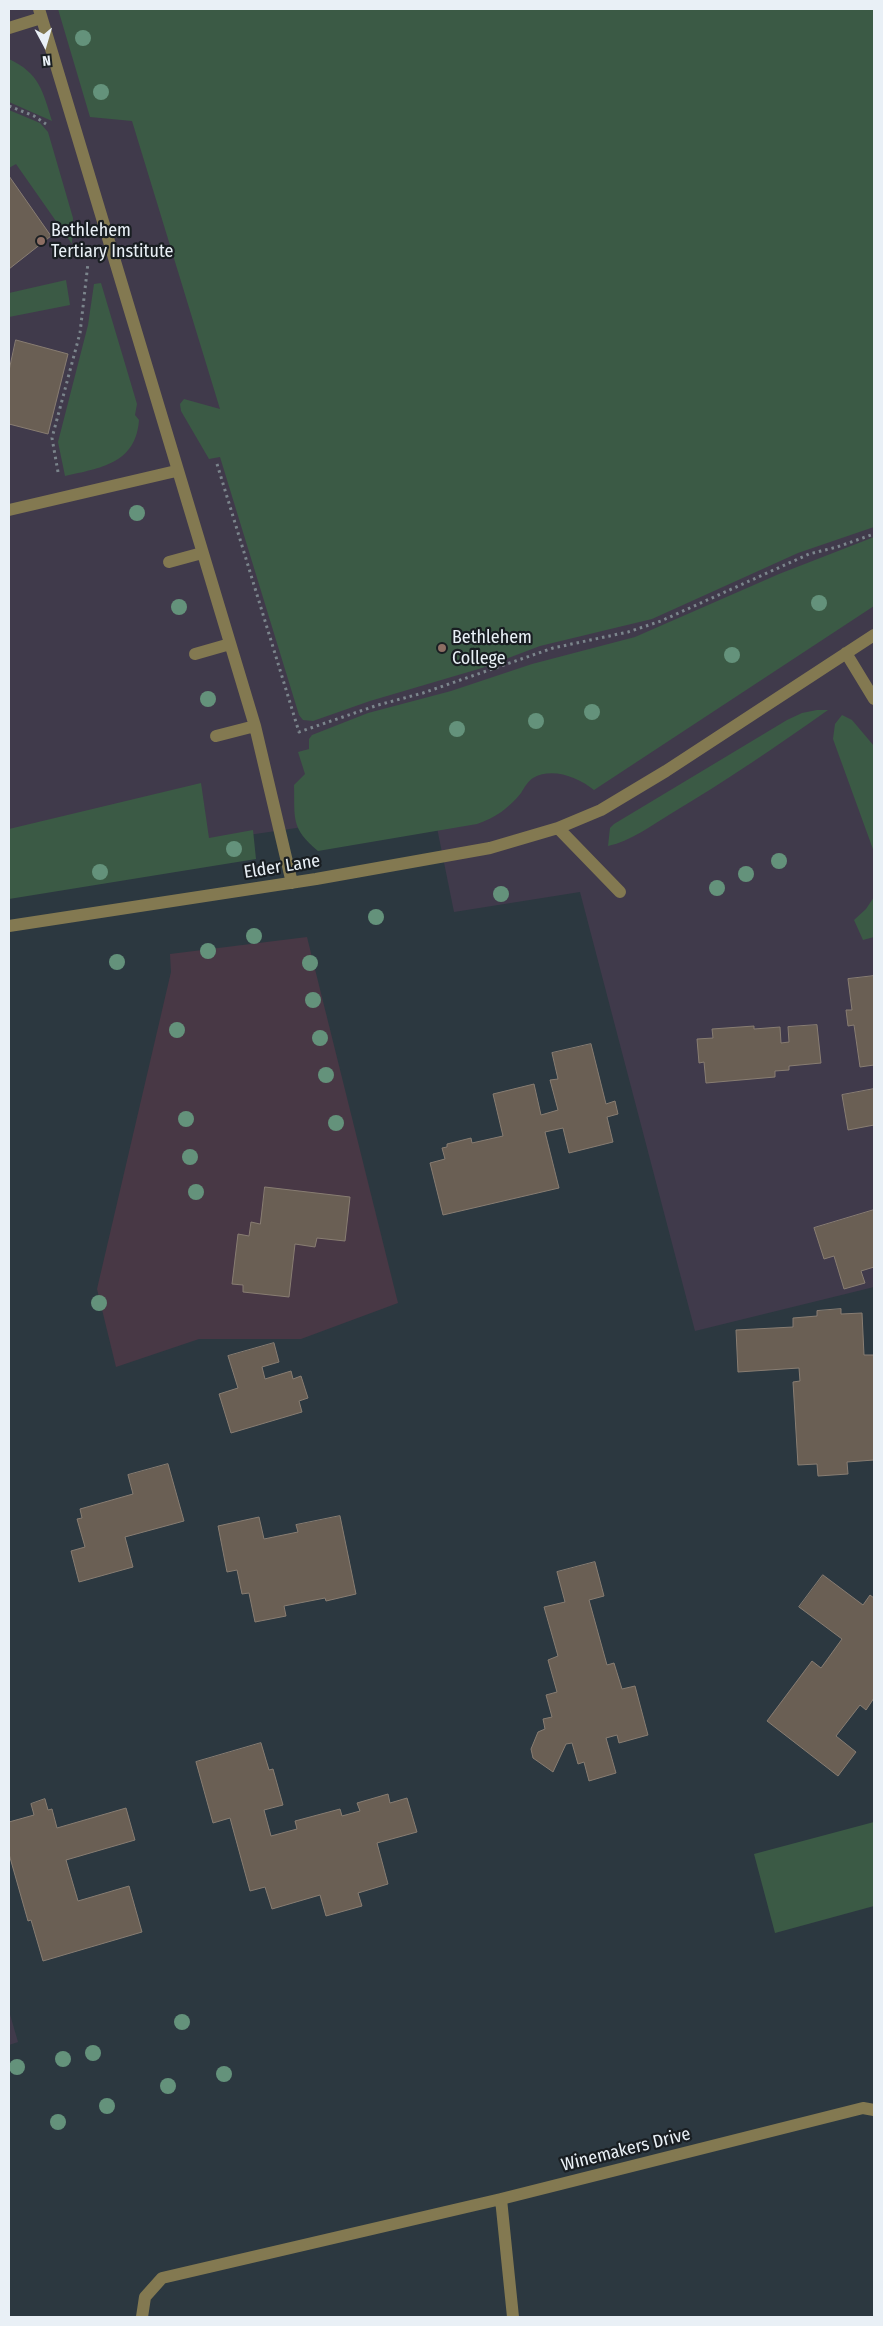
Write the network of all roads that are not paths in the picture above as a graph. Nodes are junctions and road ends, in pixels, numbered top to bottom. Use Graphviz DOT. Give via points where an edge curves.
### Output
graph roads {
  1 [pos="40,14"];
  2 [pos="9,28"];
  3 [pos="176,471"];
  4 [pos="9,510"];
  5 [pos="202,553"];
  6 [pos="169,562"];
  7 [pos="874,635"];
  8 [pos="230,644"];
  9 [pos="846,653"];
  10 [pos="195,654"];
  11 [pos="874,699"];
  12 [pos="255,726"];
  13 [pos="216,736"];
  14 [pos="558,828"];
  15 [pos="292,883"];
  16 [pos="620,892"];
  17 [pos="9,926"];
  18 [pos="874,2110"];
  19 [pos="501,2199"];
  20 [pos="142,2317"];
  21 [pos="513,2317"];
  1 -- 2 [label="street"];
  1 -- 3 [label="street"];
  3 -- 4 [label="street"];
  3 -- 5 [label="street"];
  5 -- 6 [label="street"];
  5 -- 8 [label="street"];
  7 -- 9 [label="street, Elder Lane"];
  8 -- 10 [label="street"];
  8 -- 12 [label="street"];
  9 -- 11 [label="street"];
  9 -- 14 [label="street, Elder Lane" via="650,781 601,810"];
  12 -- 13 [label="street"];
  12 -- 15 [label="street"];
  14 -- 15 [label="street, Elder Lane" via="490,848"];
  14 -- 16 [label="street"];
  15 -- 17 [label="street, Elder Lane"];
  18 -- 19 [label="street, Winemakers Drive" via="863,2108"];
  19 -- 20 [label="street, Winemakers Drive" via="162,2278 145,2297"];
  19 -- 21 [label="street"];
}
